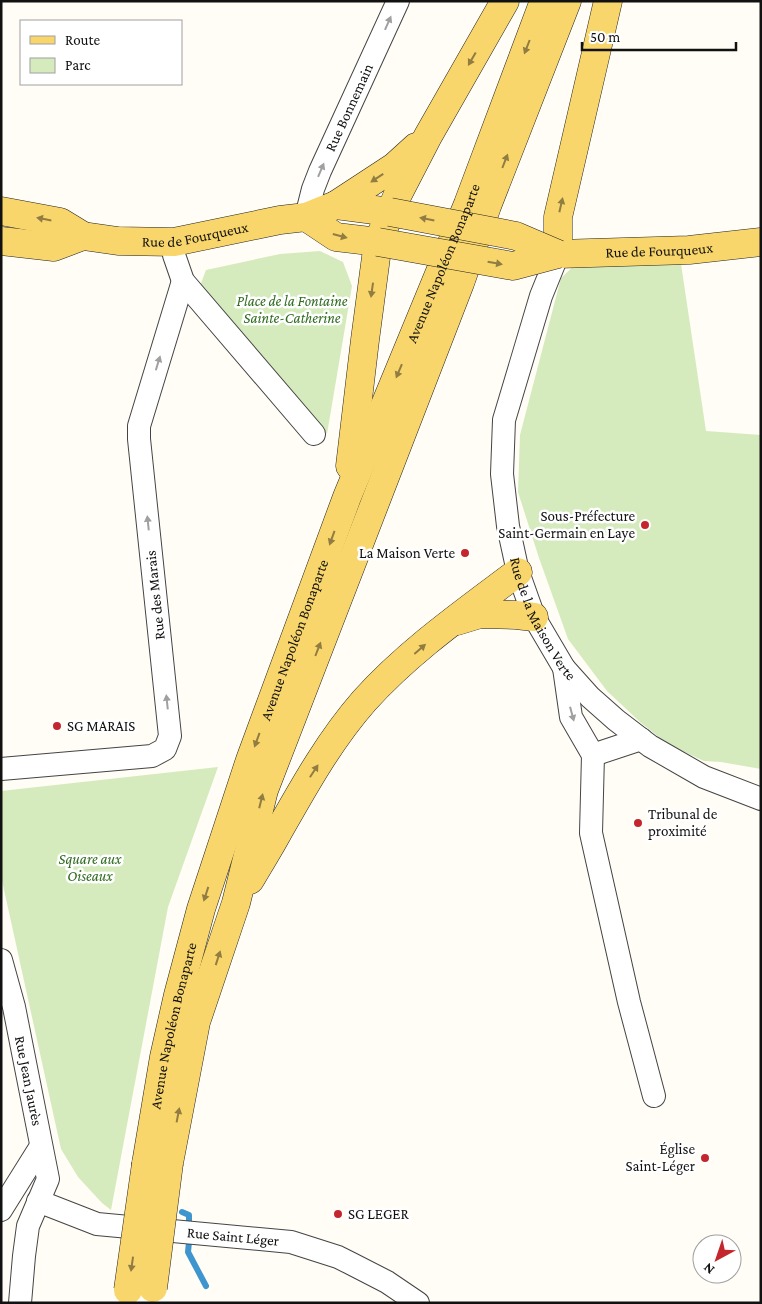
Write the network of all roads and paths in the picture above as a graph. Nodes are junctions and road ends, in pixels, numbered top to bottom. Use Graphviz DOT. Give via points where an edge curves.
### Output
graph roads {
  1 [pos="398,1"];
  2 [pos="505,1"];
  3 [pos="544,1"];
  4 [pos="566,1"];
  5 [pos="608,1"];
  6 [pos="428,136"];
  7 [pos="336,205"];
  8 [pos="1,211"];
  9 [pos="390,212"];
  10 [pos="306,217"];
  11 [pos="83,236"];
  12 [pos="1,242"];
  13 [pos="174,242"];
  14 [pos="378,242"];
  15 [pos="761,242"];
  16 [pos="558,254"];
  17 [pos="183,281"];
  18 [pos="314,434"];
  19 [pos="347,498"];
  20 [pos="518,572"];
  21 [pos="534,617"];
  22 [pos="449,624"];
  23 [pos="564,668"];
  24 [pos="641,739"];
  25 [pos="593,755"];
  26 [pos="1,769"];
  27 [pos="704,777"];
  28 [pos="761,782"];
  29 [pos="761,799"];
  30 [pos="236,903"];
  31 [pos="1,960"];
  32 [pos="654,1096"];
  33 [pos="41,1146"];
  34 [pos="157,1163"];
  35 [pos="38,1201"];
  36 [pos="1,1210"];
  37 [pos="140,1296"];
  38 [pos="20,1303"];
  39 [pos="418,1303"];
  10 -- 1 [label="street, Rue Bonnemain, one-way" via="320,171"];
  2 -- 6 [label="main road, one-way"];
  3 -- 19 [label="main road, Avenue Napoléon Bonaparte, one-way" via="468,204"];
  30 -- 4 [label="main road, Avenue Napoléon Bonaparte, one-way" via="264,790"];
  16 -- 5 [label="main road, one-way" via="558,217"];
  6 -- 7 [label="main road, one-way" via="394,167"];
  6 -- 9 [label="main road"];
  7 -- 9 [label="main road, Rue de Fourqueux"];
  7 -- 10 [label="main road, Rue de Fourqueux"];
  11 -- 8 [label="main road, Rue de Fourqueux, one-way" via="60,222"];
  9 -- 14 [label="main road"];
  16 -- 9 [label="main road, Rue de Fourqueux, one-way, bridge" via="516,236"];
  10 -- 13 [label="main road, Rue de Fourqueux"];
  10 -- 14 [label="main road, Rue de Fourqueux, one-way" via="336,237"];
  11 -- 12 [label="main road, Rue de Fourqueux" via="54,247"];
  11 -- 13 [label="main road, Rue de Fourqueux" via="118,241"];
  13 -- 17 [label="street" via="174,255"];
  14 -- 16 [label="main road, Rue de Fourqueux, one-way, bridge" via="513,266"];
  14 -- 19 [label="main road, one-way"];
  15 -- 16 [label="main road, Rue de Fourqueux" via="689,250"];
  16 -- 20 [label="street, Rue de la Maison Verte" via="541,296 504,420 502,474"];
  17 -- 18 [label="street"];
  26 -- 17 [label="street, Rue des Marais, one-way" via="152,756 165,749 170,736 139,426"];
  19 -- 34 [label="main road, Avenue Napoléon Bonaparte, one-way" via="250,760 200,909 164,1057"];
  20 -- 21 [label="street, Rue de la Maison Verte"];
  20 -- 22 [label="main road"];
  21 -- 22 [label="main road" via="480,614"];
  21 -- 23 [label="street, Rue de la Maison Verte"];
  30 -- 22 [label="main road, one-way" via="334,738 390,674"];
  23 -- 24 [label="street, Rue de la Maison Verte" via="590,697"];
  23 -- 25 [label="street, one-way" via="571,717"];
  24 -- 25 [label="street"];
  24 -- 27 [label="street, Rue de la Maison Verte"];
  25 -- 32 [label="street" via="591,833"];
  27 -- 28 [label="street, Rue de la Maison Verte"];
  27 -- 29 [label="street, Rue de la Maison Verte"];
  34 -- 30 [label="main road, Avenue Napoléon Bonaparte, one-way" via="196,1022"];
  31 -- 33 [label="street, Rue Jean Jaurès" via="14,1007"];
  33 -- 35 [label="street, Rue Jean Jaurès" via="48,1179"];
  33 -- 36 [label="street"];
  34 -- 37 [label="main road, Avenue Napoléon Bonaparte, bridge"];
  35 -- 38 [label="street, Rue Jean Jaurès" via="28,1226"];
  35 -- 39 [label="street, Rue Saint Léger" via="98,1224 291,1242 338,1257 387,1282"];
}
